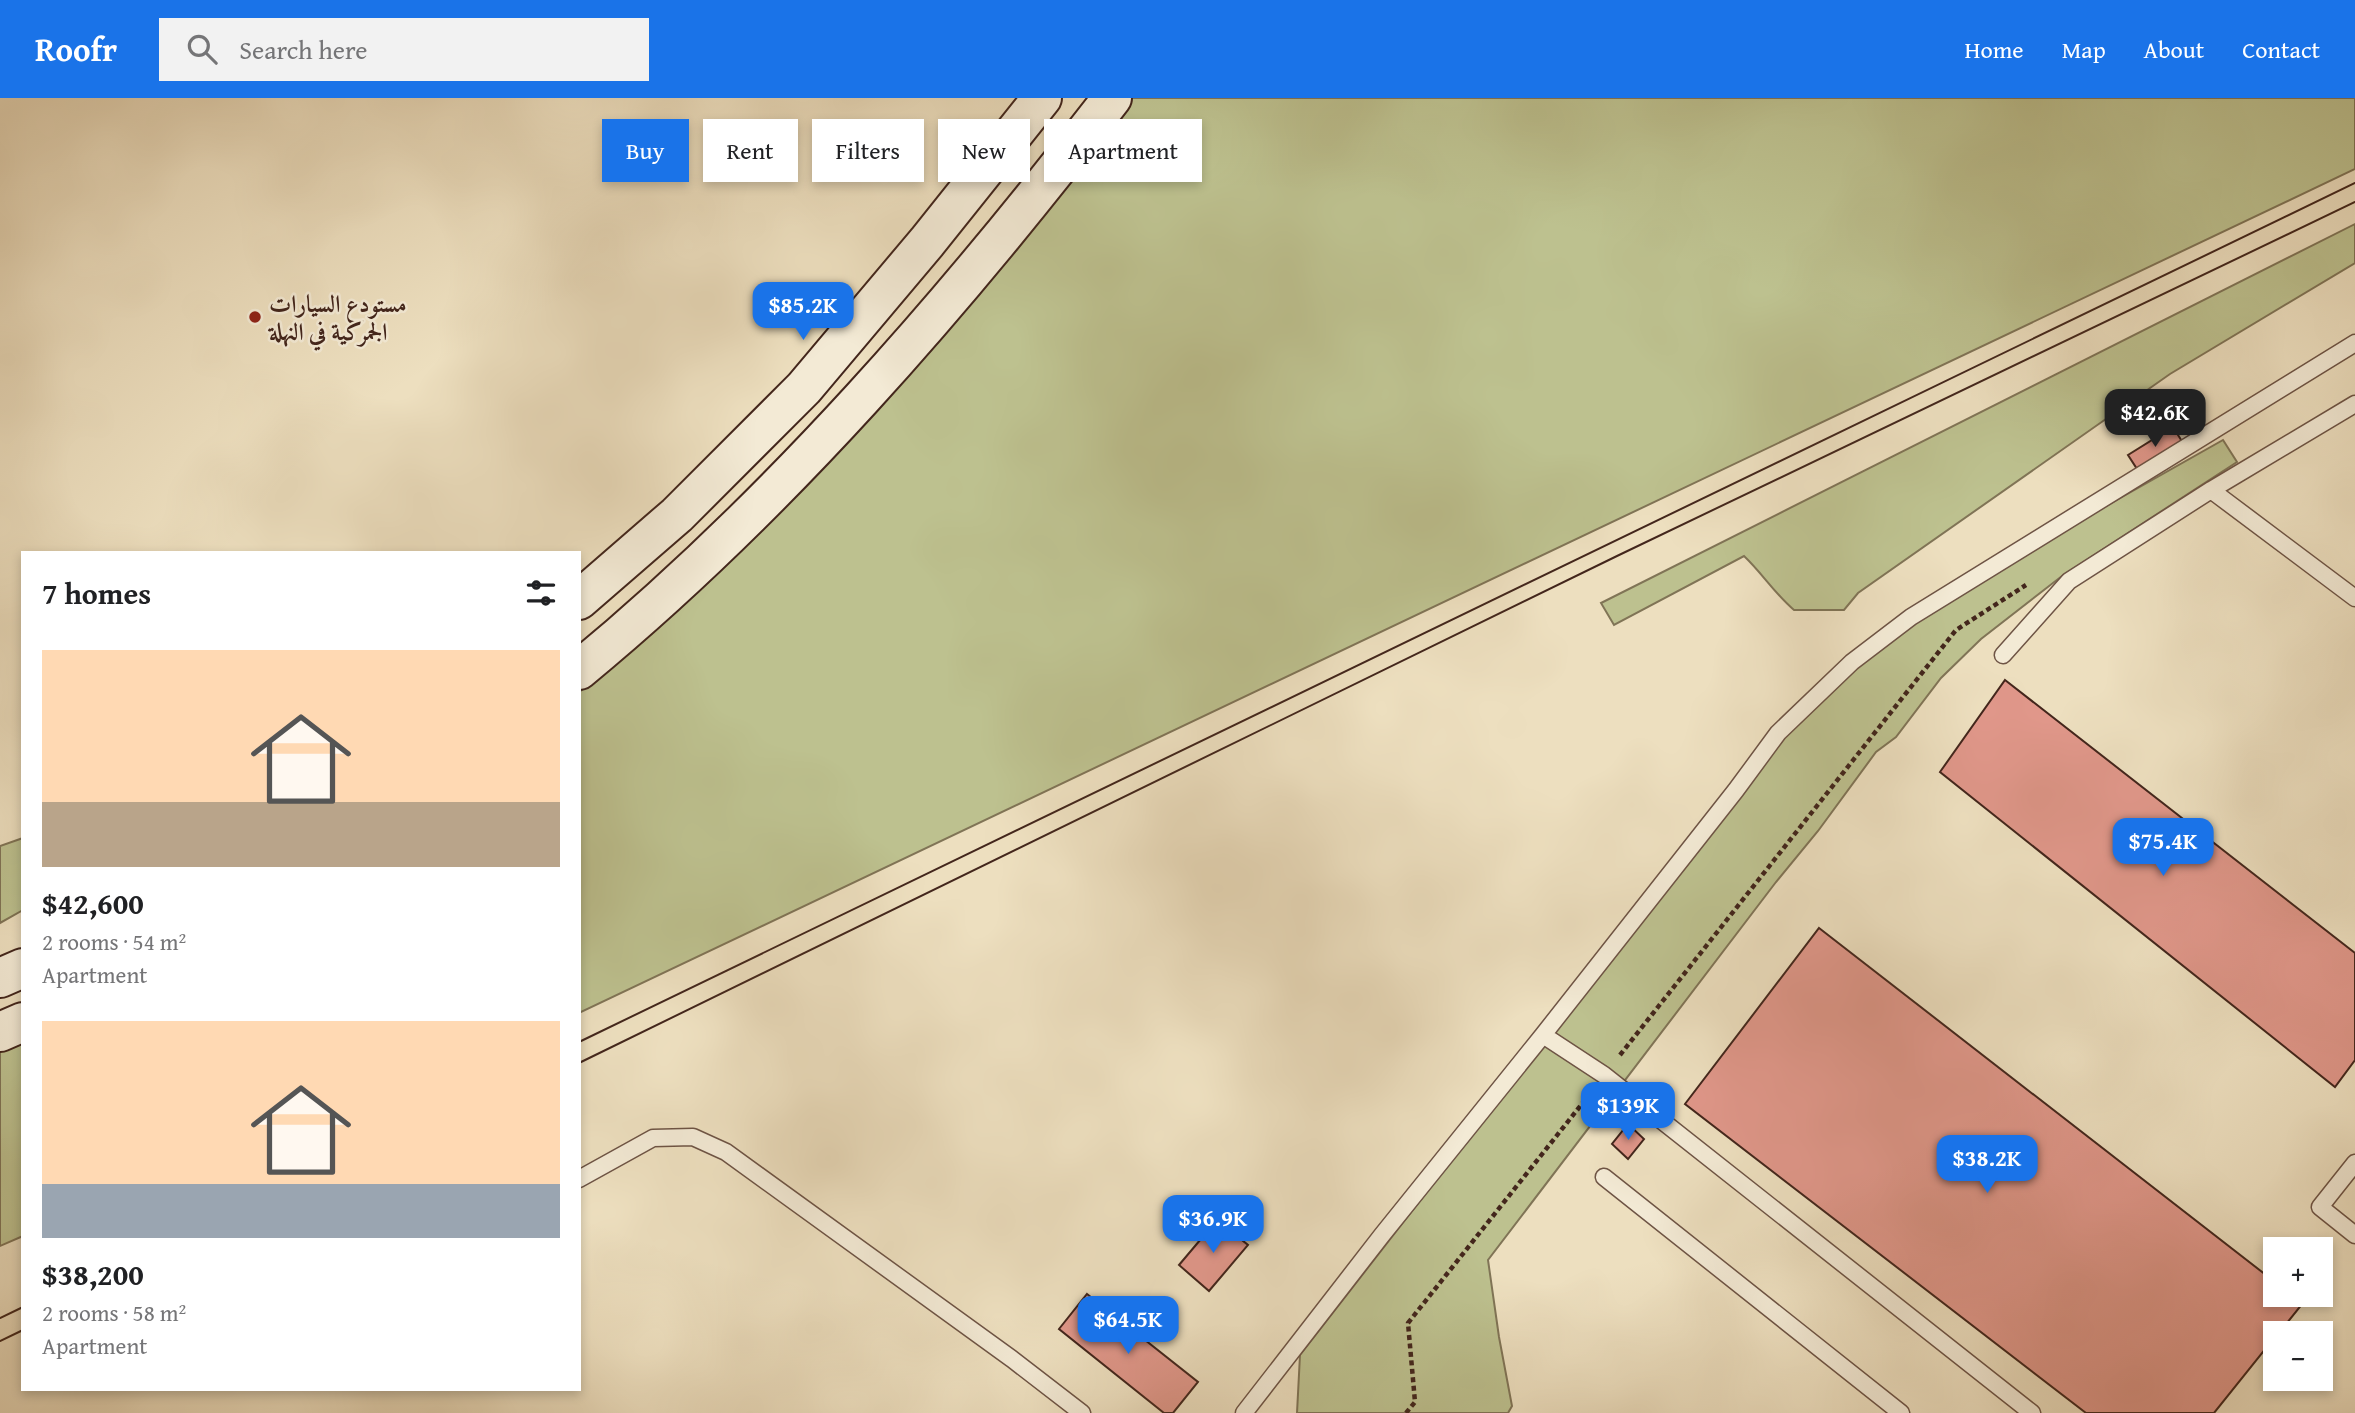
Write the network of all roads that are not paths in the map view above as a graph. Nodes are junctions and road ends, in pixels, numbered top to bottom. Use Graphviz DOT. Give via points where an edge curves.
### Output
graph roads {
  1 [pos="1042,98"];
  2 [pos="1112,98"];
  3 [pos="2355,343"];
  4 [pos="2355,404"];
  5 [pos="2211,490"];
  6 [pos="581,598"];
  7 [pos="2355,598"];
  8 [pos="2003,654"];
  9 [pos="581,668"];
  10 [pos="21,969"];
  11 [pos="0,978"];
  12 [pos="21,1023"];
  13 [pos="0,1032"];
  14 [pos="1543,1035"];
  15 [pos="2355,1163"];
  16 [pos="1604,1177"];
  17 [pos="581,1178"];
  18 [pos="2355,1235"];
  19 [pos="1082,1413"];
  20 [pos="1244,1413"];
  21 [pos="1901,1413"];
  22 [pos="2032,1413"];
  1 -- 6 [label="main road" via="804,388 677,515"];
  2 -- 9 [label="main road" via="920,333 777,488 685,579"];
  3 -- 14 [label="lane" via="1911,617 1852,663 1777,733"];
  4 -- 5 [label="lane"];
  5 -- 7 [label="lane"];
  5 -- 8 [label="lane" via="2069,581"];
  10 -- 11 [label="main road"];
  12 -- 13 [label="main road"];
  14 -- 20 [label="lane"];
  14 -- 22 [label="lane" via="1604,1075"];
  15 -- 18 [label="lane" via="2320,1207"];
  16 -- 21 [label="lane"];
  17 -- 19 [label="lane" via="653,1138 693,1137 726,1152"];
}
